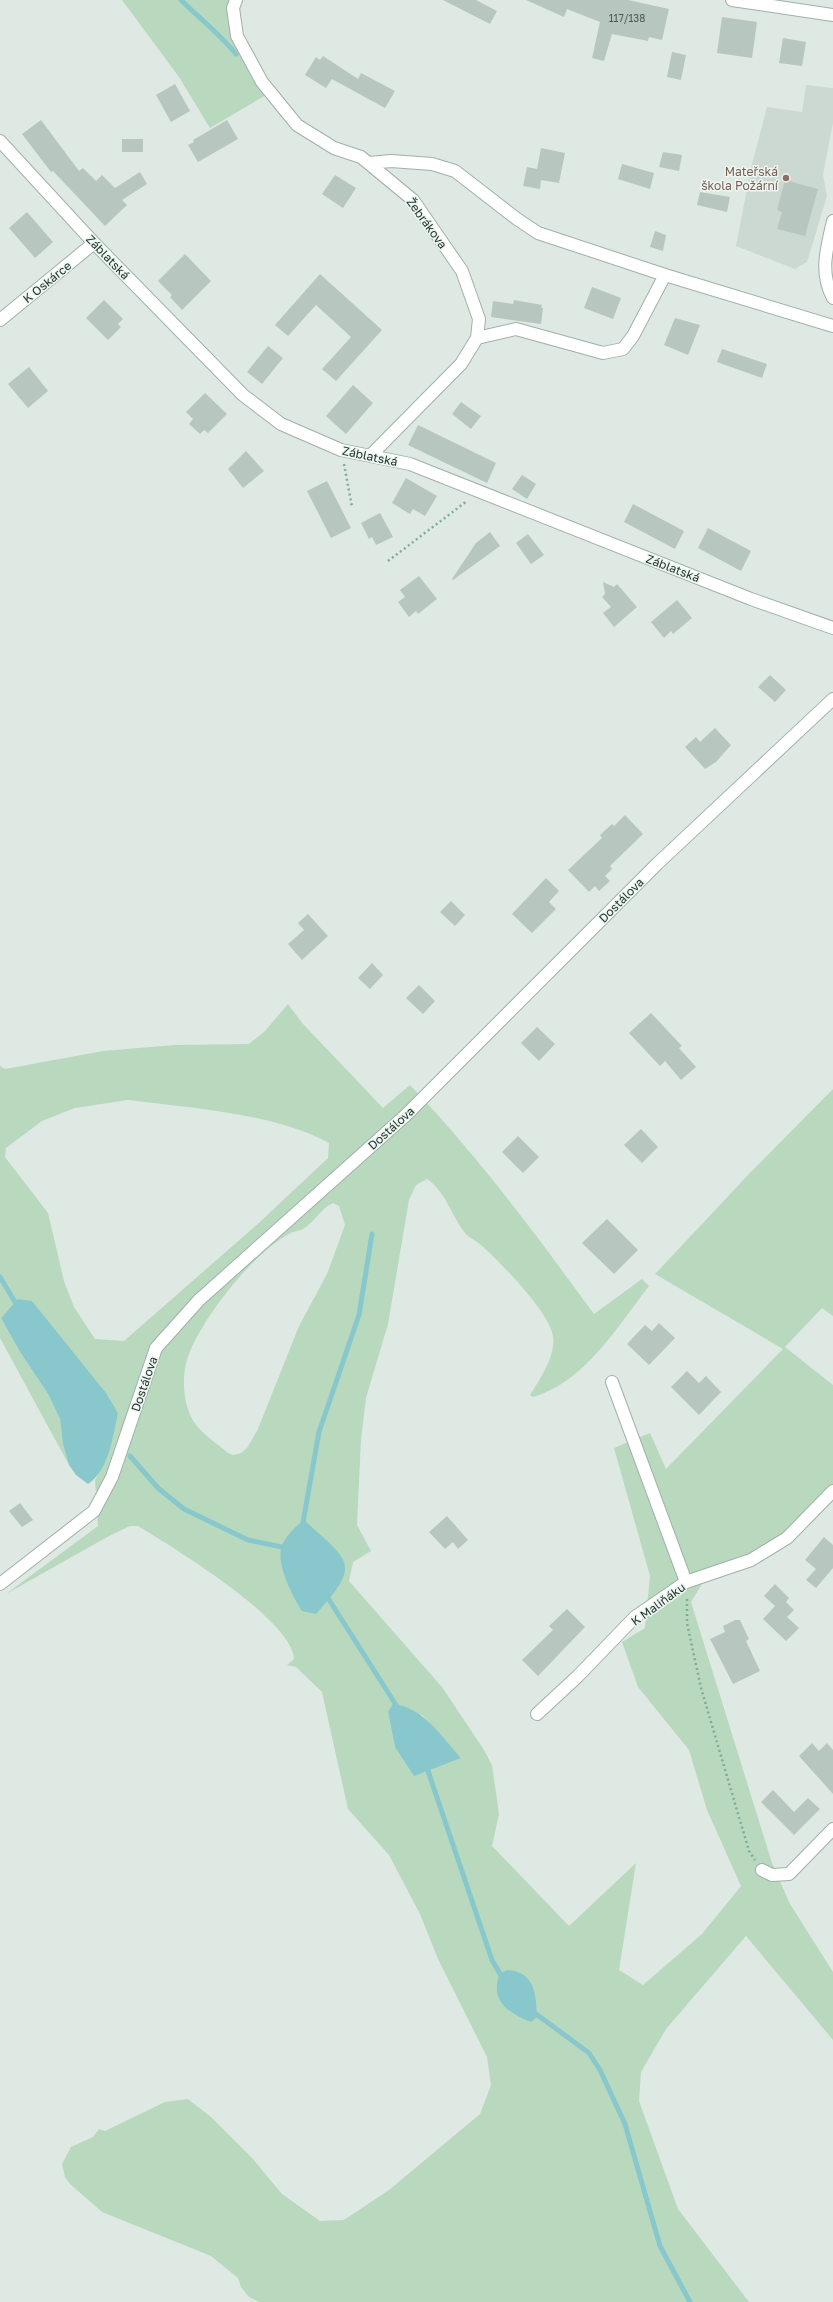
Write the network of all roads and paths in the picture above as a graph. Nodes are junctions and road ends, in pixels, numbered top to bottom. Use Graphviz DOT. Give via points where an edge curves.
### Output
graph roads {
  1 [pos="236,0"];
  2 [pos="732,0"];
  3 [pos="833,15"];
  4 [pos="0,141"];
  5 [pos="369,163"];
  6 [pos="833,221"];
  7 [pos="94,243"];
  8 [pos="665,275"];
  9 [pos="833,298"];
  10 [pos="0,320"];
  11 [pos="833,326"];
  12 [pos="477,338"];
  13 [pos="341,450"];
  14 [pos="371,455"];
  15 [pos="478,492"];
  16 [pos="352,507"];
  17 [pos="388,561"];
  18 [pos="833,628"];
  19 [pos="833,699"];
  20 [pos="612,1382"];
  21 [pos="833,1491"];
  22 [pos="686,1582"];
  23 [pos="0,1584"];
  24 [pos="536,1714"];
  25 [pos="833,1829"];
  26 [pos="762,1870"];
  1 -- 5 [label="street, Žebrákova" via="233,8 237,36 262,82 297,126 334,148 361,157"];
  2 -- 3 [label="street"];
  4 -- 7 [label="street, Záblatská"];
  5 -- 8 [label="street" via="391,160 425,163 455,170 538,233"];
  5 -- 12 [label="street, Žebrákova" via="412,200 462,271 479,319"];
  6 -- 9 [label="street" via="824,267"];
  7 -- 10 [label="street, K Oskárce"];
  7 -- 13 [label="street, Záblatská" via="243,395 281,424"];
  8 -- 11 [label="street"];
  8 -- 12 [label="street" via="633,336 623,349 603,353 516,329"];
  12 -- 14 [label="street, Žebrákova" via="461,364"];
  13 -- 14 [label="street, Záblatská"];
  13 -- 16 [label="path"];
  14 -- 15 [label="street, Záblatská" via="410,464"];
  15 -- 17 [label="path"];
  15 -- 18 [label="street, Záblatská"];
  19 -- 23 [label="street, Dostálova" via="656,864 406,1115 200,1300 156,1348 112,1477 94,1511"];
  20 -- 22 [label="street"];
  21 -- 22 [label="street, K Maliňáku" via="787,1538 751,1560"];
  22 -- 24 [label="street, K Maliňáku" via="635,1617 578,1676"];
  22 -- 26 [label="path" via="687,1623 701,1688 749,1851"];
  25 -- 26 [label="street" via="789,1874 772,1875"];
}
